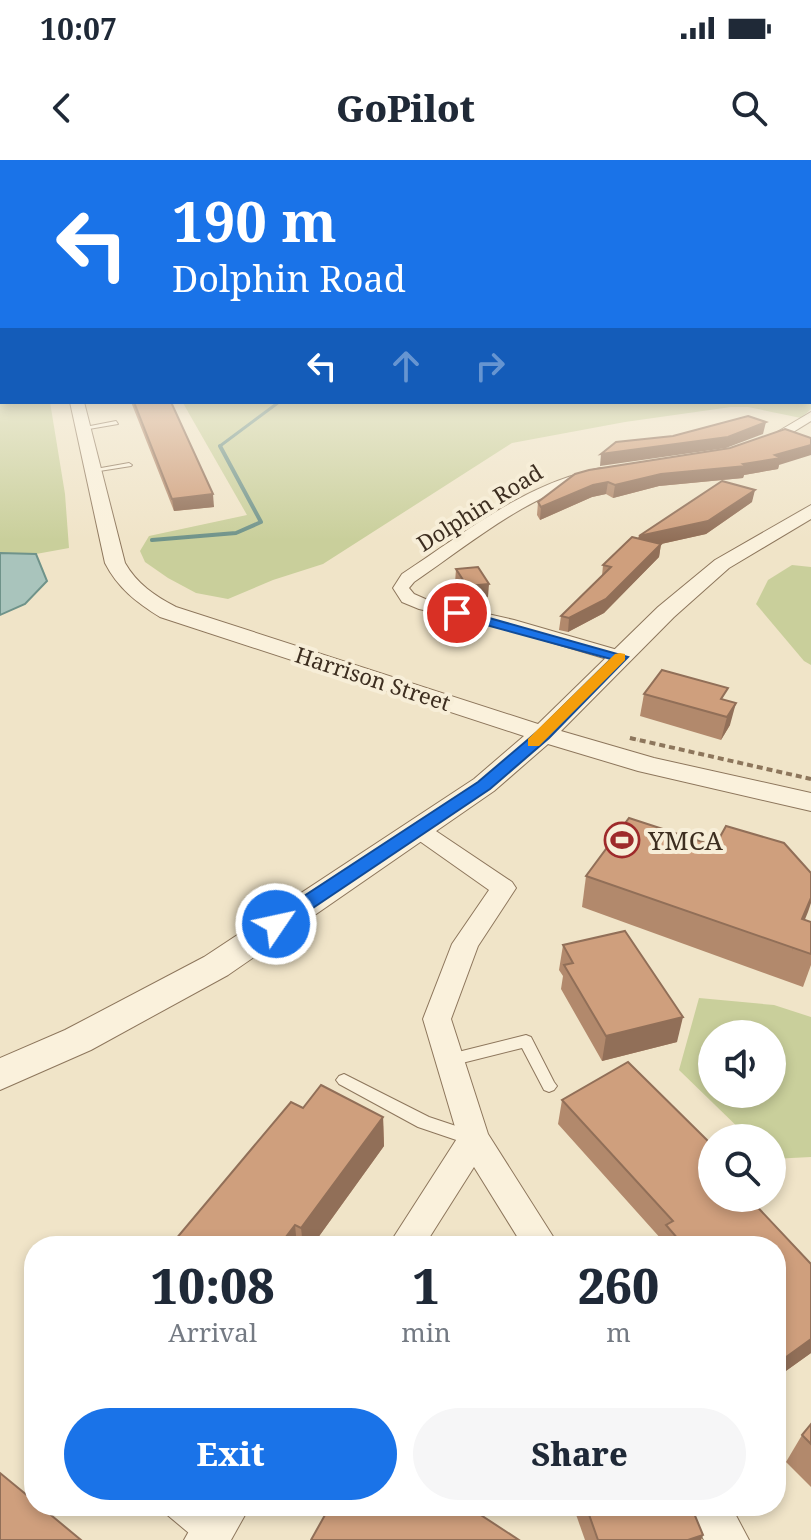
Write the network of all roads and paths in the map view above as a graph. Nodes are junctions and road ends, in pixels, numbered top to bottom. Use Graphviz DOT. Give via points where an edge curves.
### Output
graph roads {
  1 [pos="79,410"];
  2 [pos="811,416"];
  3 [pos="116,423"];
  4 [pos="83,428"];
  5 [pos="738,453"];
  6 [pos="129,465"];
  7 [pos="93,470"];
  8 [pos="621,470"];
  9 [pos="811,511"];
  10 [pos="621,657"];
  11 [pos="543,734"];
  12 [pos="620,736"];
  13 [pos="811,779"];
  14 [pos="811,802"];
  15 [pos="419,830"];
  16 [pos="450,1060"];
  17 [pos="0,1075"];
  18 [pos="344,1080"];
  19 [pos="549,1086"];
  20 [pos="474,1139"];
  21 [pos="411,1236"];
  22 [pos="536,1236"];
  23 [pos="192,1516"];
  24 [pos="713,1516"];
  25 [pos="214,1527"];
  26 [pos="728,1540"];
  1 -- 4 [label="street, Harrison Street"];
  2 -- 5 [label="street" via="762,446"];
  3 -- 4 [label="lane"];
  4 -- 7 [label="street, Harrison Street"];
  6 -- 7 [label="lane"];
  7 -- 11 [label="street, Harrison Street" via="115,563 122,580 145,598 181,616"];
  8 -- 10 [label="street, Dolphin Road" via="590,473 538,491 401,585 404,595 425,605"];
  9 -- 10 [label="street" via="722,564"];
  10 -- 11 [label="street"];
  11 -- 14 [label="street, Harrison Street" via="648,765"];
  11 -- 15 [label="street" via="484,785"];
  12 -- 13 [label="path"];
  15 -- 16 [label="street" via="503,888 465,944 437,1019"];
  15 -- 17 [label="street" via="216,966"];
  16 -- 19 [label="lane" via="526,1041"];
  16 -- 20 [label="street"];
  18 -- 20 [label="lane" via="424,1122"];
  20 -- 21 [label="street"];
  20 -- 22 [label="street"];
  23 -- 25 [label="lane"];
  24 -- 26 [label="street"];
}
